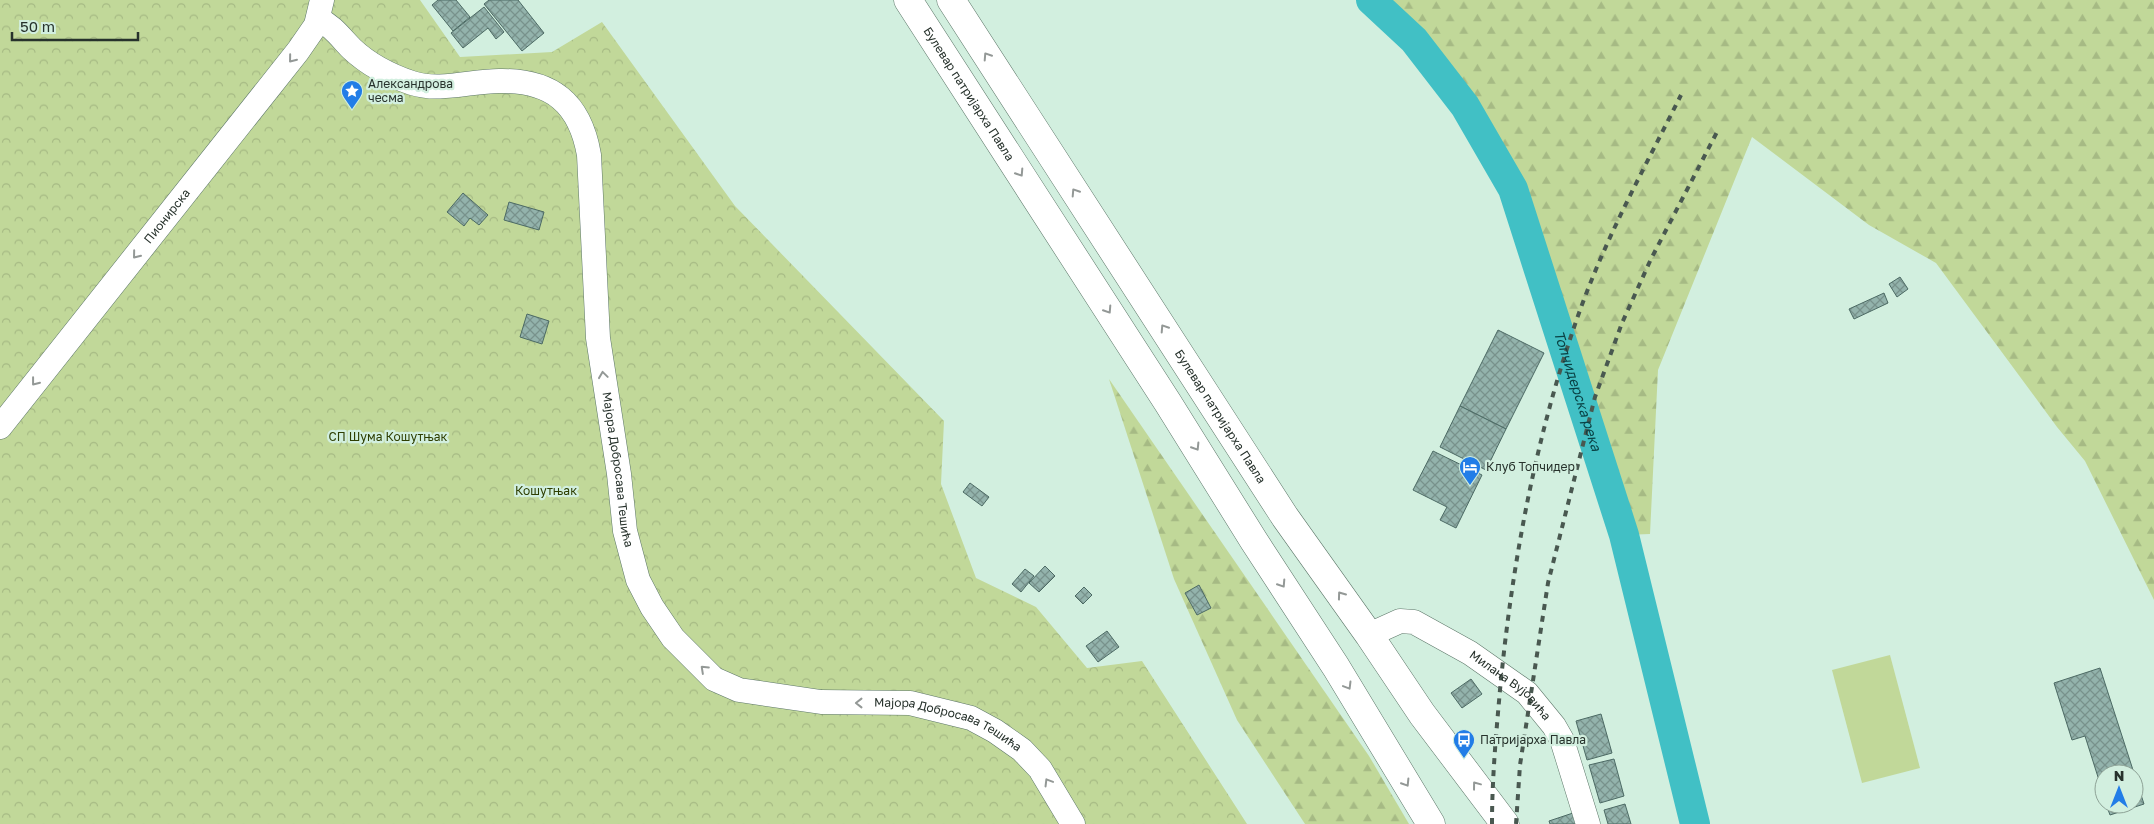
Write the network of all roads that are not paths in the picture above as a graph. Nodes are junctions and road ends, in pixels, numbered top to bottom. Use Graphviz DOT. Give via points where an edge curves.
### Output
graph roads {
  1 [pos="908,0"];
  2 [pos="951,0"];
  3 [pos="320,9"];
  4 [pos="0,427"];
  5 [pos="1369,634"];
  6 [pos="1073,824"];
  7 [pos="1431,824"];
  8 [pos="1505,824"];
  9 [pos="1588,824"];
  1 -- 7 [label="main road, Булевар патријарха Павла, one-way" via="1168,403"];
  5 -- 2 [label="main road, Булевар патријарха Павла, one-way" via="1285,517"];
  3 -- 4 [label="street, Пионирска, one-way" via="310,35 298,51"];
  6 -- 3 [label="street, Мајора Добросава Тешића, one-way" via="1040,769 995,731 971,718 910,703 821,702 739,690 714,678 673,638 638,580 625,531 598,338 589,154 585,134 576,117 564,100 536,85 499,80 431,86 404,80 353,50"];
  8 -- 5 [label="main road, Булевар патријарха Павла, one-way" via="1422,714"];
  5 -- 9 [label="street, Милана Вујовића" via="1400,621 1414,622 1470,653 1527,693 1562,740"];
}
